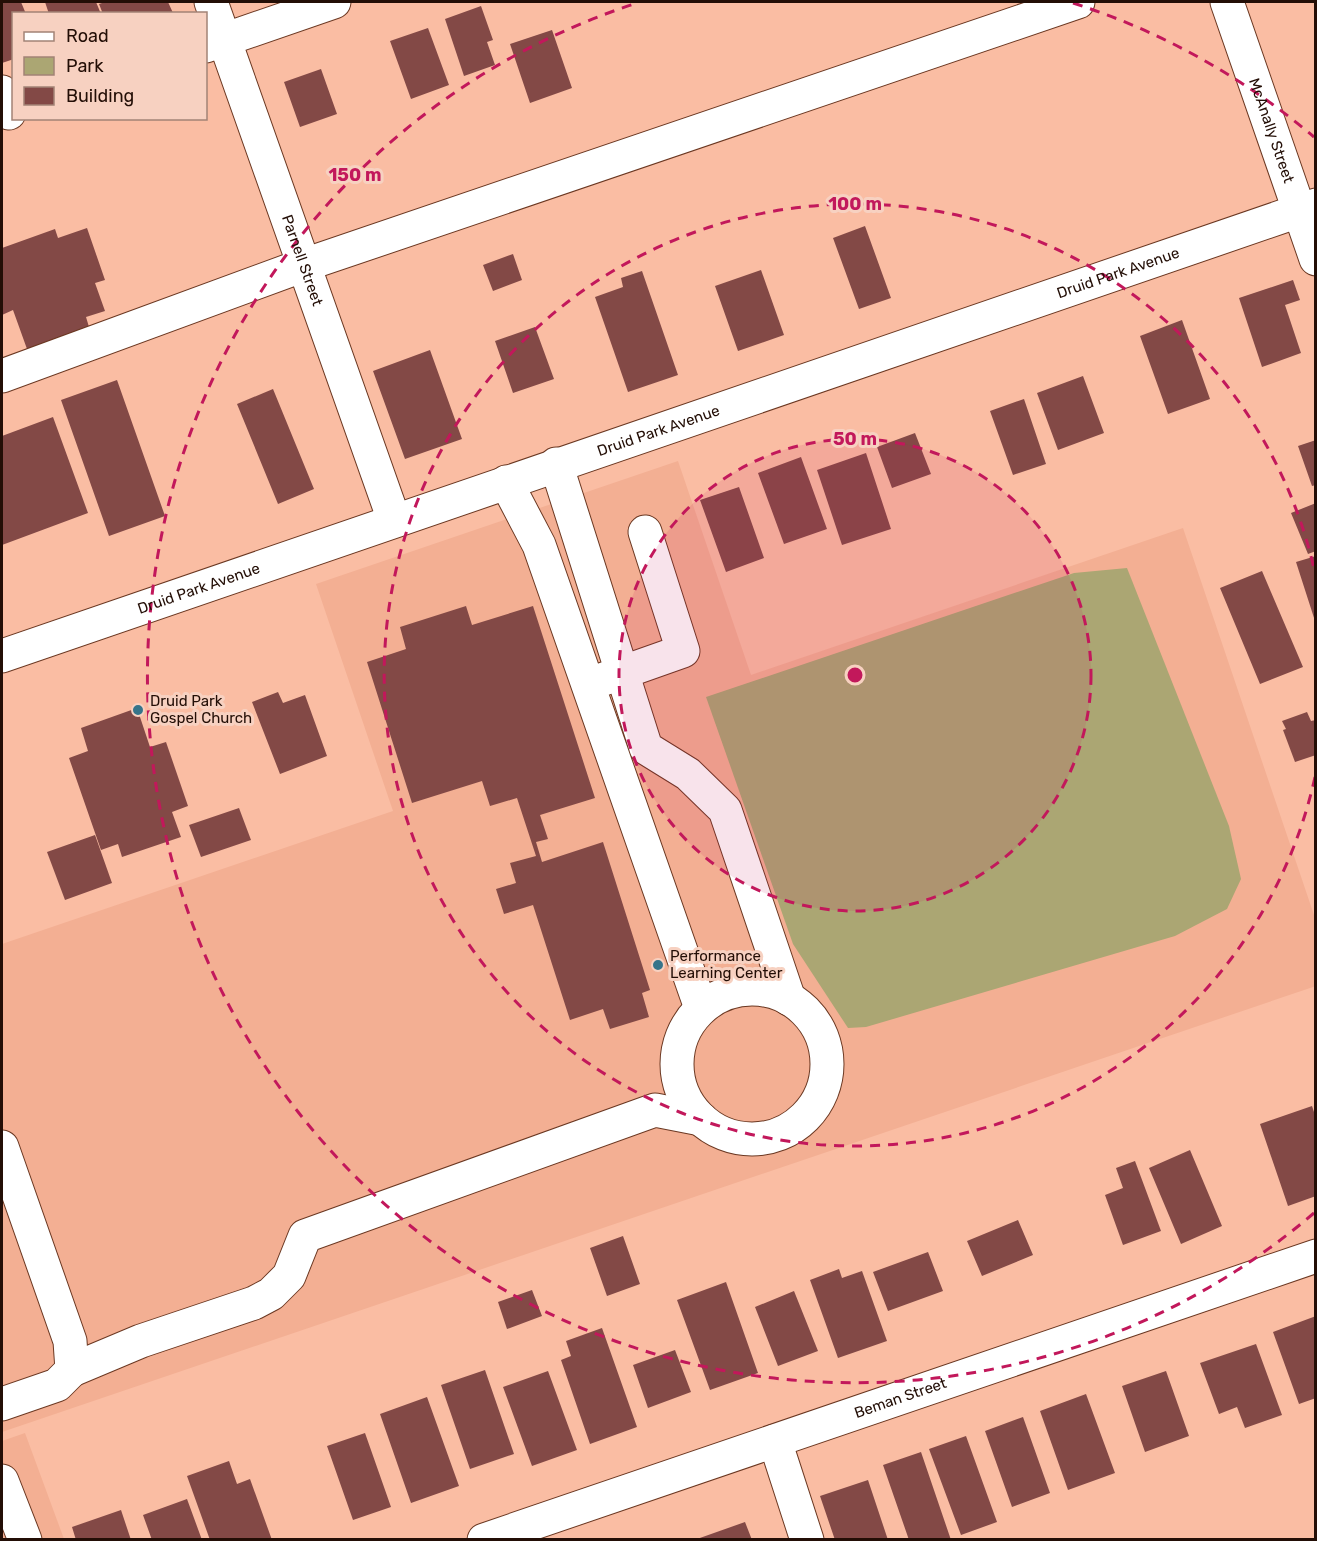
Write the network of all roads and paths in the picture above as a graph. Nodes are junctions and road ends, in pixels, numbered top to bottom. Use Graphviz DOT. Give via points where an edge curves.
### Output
graph roads {
  1 [pos="212,2"];
  2 [pos="334,2"];
  3 [pos="1078,2"];
  4 [pos="1227,2"];
  5 [pos="215,42"];
  6 [pos="1307,207"];
  7 [pos="1316,259"];
  8 [pos="304,265"];
  9 [pos="2,376"];
  10 [pos="556,464"];
  11 [pos="506,482"];
  12 [pos="394,520"];
  13 [pos="645,532"];
  14 [pos="2,656"];
  15 [pos="622,672"];
  16 [pos="588,685"];
  17 [pos="789,999"];
  18 [pos="701,1008"];
  19 [pos="678,1076"];
  20 [pos="655,1110"];
  21 [pos="701,1119"];
  22 [pos="2,1147"];
  23 [pos="1316,1256"];
  24 [pos="72,1370"];
  25 [pos="2,1404"];
  26 [pos="775,1441"];
  27 [pos="2,1481"];
  28 [pos="25,1539"];
  29 [pos="484,1539"];
  30 [pos="807,1539"];
  1 -- 5 [label="street, Parnell Street"];
  2 -- 5 [label="street"];
  3 -- 8 [label="street"];
  4 -- 6 [label="street, McAnally Street"];
  5 -- 8 [label="street, Parnell Street"];
  6 -- 7 [label="street, McAnally Street"];
  6 -- 10 [label="street, Druid Park Avenue"];
  8 -- 9 [label="street"];
  8 -- 12 [label="street, Parnell Street"];
  10 -- 11 [label="street, Druid Park Avenue"];
  10 -- 15 [label="street"];
  11 -- 12 [label="street, Druid Park Avenue"];
  11 -- 16 [label="street" via="539,545"];
  12 -- 14 [label="street, Druid Park Avenue"];
  13 -- 15 [label="street" via="683,651"];
  15 -- 16 [label="street"];
  15 -- 17 [label="street" via="646,748 688,774 725,810"];
  16 -- 18 [label="street"];
  17 -- 18 [label="street" via="770,991 746,989 722,995"];
  17 -- 21 [label="street" via="811,1018 823,1039 827,1064 823,1089 812,1111 793,1127 770,1138 746,1140 722,1133"];
  18 -- 19 [label="street" via="686,1028 678,1052"];
  19 -- 20 [label="street"];
  19 -- 21 [label="street" via="686,1100"];
  20 -- 21 [label="street"];
  20 -- 24 [label="street" via="305,1236 289,1276 272,1294"];
  22 -- 24 [label="street" via="70,1341"];
  23 -- 26 [label="street, Beman Street"];
  24 -- 25 [label="street" via="57,1385"];
  26 -- 29 [label="street, Beman Street"];
  26 -- 30 [label="street"];
  27 -- 28 [label="street"];
}
